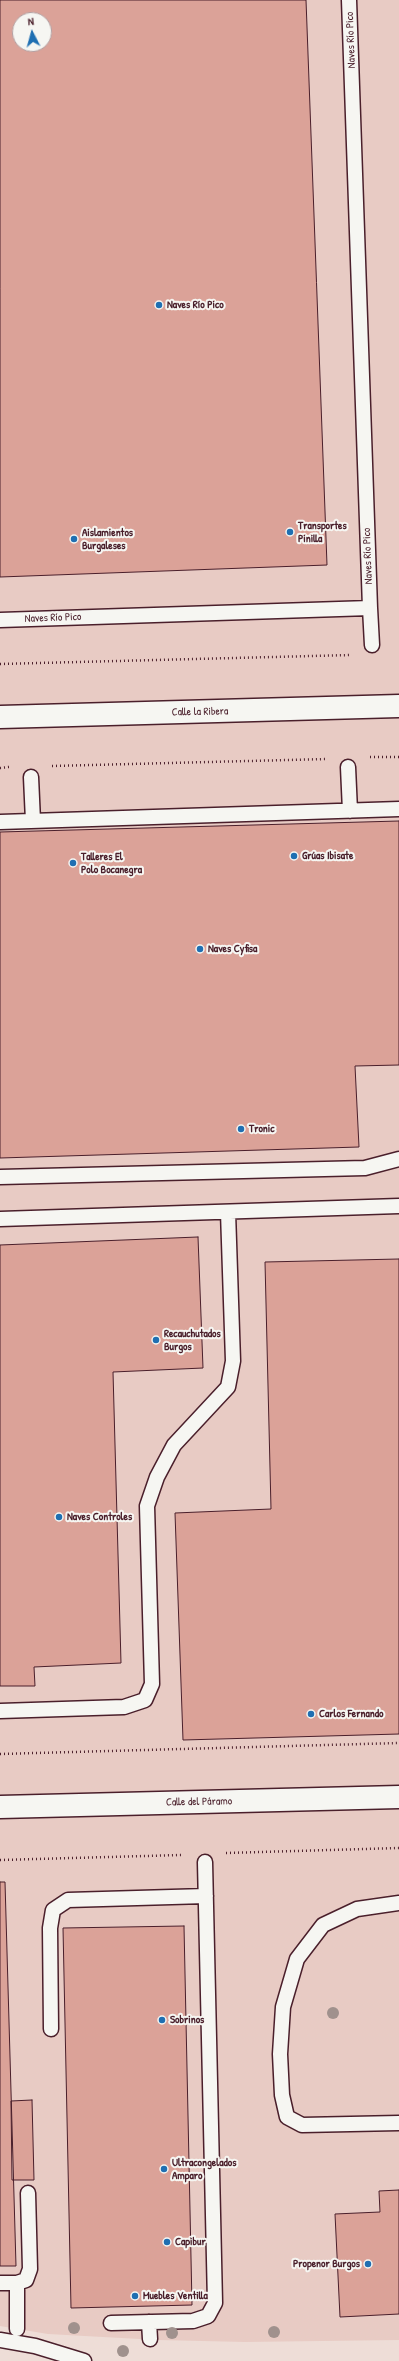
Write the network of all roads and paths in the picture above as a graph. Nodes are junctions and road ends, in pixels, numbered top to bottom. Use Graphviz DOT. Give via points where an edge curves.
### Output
graph roads {
  1 [pos="349,0"];
  2 [pos="370,608"];
  3 [pos="0,620"];
  4 [pos="372,645"];
  5 [pos="357,655"];
  6 [pos="0,664"];
  7 [pos="399,706"];
  8 [pos="0,717"];
  9 [pos="399,757"];
  10 [pos="332,758"];
  11 [pos="362,758"];
  12 [pos="46,766"];
  13 [pos="15,767"];
  14 [pos="348,767"];
  15 [pos="0,768"];
  16 [pos="31,777"];
  17 [pos="399,809"];
  18 [pos="350,811"];
  19 [pos="33,821"];
  20 [pos="0,822"];
  21 [pos="399,1159"];
  22 [pos="0,1177"];
  23 [pos="399,1206"];
  24 [pos="228,1212"];
  25 [pos="0,1220"];
  26 [pos="0,1711"];
  27 [pos="399,1743"];
  28 [pos="0,1754"];
  29 [pos="399,1797"];
  30 [pos="0,1807"];
  31 [pos="205,1862"];
  32 [pos="206,1896"];
  33 [pos="399,1904"];
  34 [pos="51,2029"];
  35 [pos="399,2123"];
  36 [pos="28,2193"];
  37 [pos="0,2283"];
  38 [pos="17,2283"];
  39 [pos="149,2322"];
  40 [pos="111,2323"];
  41 [pos="17,2329"];
  42 [pos="150,2339"];
  43 [pos="0,2340"];
  44 [pos="84,2361"];
  1 -- 2 [label="lane, Naves Río Pico"];
  2 -- 3 [label="lane, Naves Río Pico"];
  2 -- 4 [label="lane, Naves Río Pico"];
  5 -- 6 [label="path"];
  7 -- 8 [label="street, Calle la Ribera"];
  9 -- 11 [label="path"];
  10 -- 12 [label="path"];
  13 -- 15 [label="path"];
  14 -- 18 [label="lane"];
  16 -- 19 [label="lane"];
  17 -- 18 [label="lane"];
  18 -- 19 [label="lane"];
  19 -- 20 [label="lane"];
  21 -- 22 [label="lane" via="365,1168"];
  23 -- 24 [label="lane"];
  24 -- 25 [label="lane"];
  24 -- 26 [label="lane" via="233,1361 228,1387 174,1445 157,1477 147,1506 152,1684 145,1700 124,1707"];
  27 -- 28 [label="path"];
  29 -- 30 [label="street, Calle del Páramo"];
  31 -- 32 [label="lane"];
  32 -- 34 [label="lane" via="68,1900 53,1910 50,1928"];
  32 -- 39 [label="lane" via="215,2303 208,2316 194,2321"];
  33 -- 35 [label="lane" via="357,1909 323,1925 298,1959 283,2007 280,2054 282,2094 287,2118 302,2125"];
  36 -- 38 [label="lane" via="30,2269 26,2280"];
  37 -- 38 [label="lane"];
  38 -- 41 [label="lane"];
  39 -- 40 [label="lane"];
  39 -- 42 [label="lane"];
  43 -- 44 [label="lane" via="35,2346"];
}
